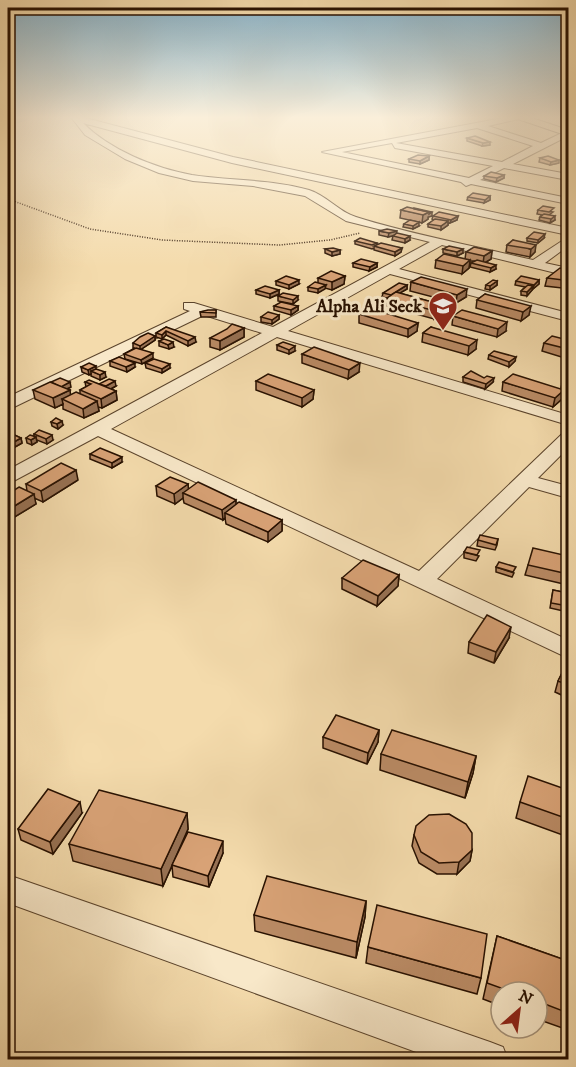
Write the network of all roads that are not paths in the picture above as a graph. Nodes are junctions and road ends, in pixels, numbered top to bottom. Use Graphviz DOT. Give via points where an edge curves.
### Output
graph roads {
  1 [pos="152,167"];
  2 [pos="264,167"];
  3 [pos="400,167"];
  4 [pos="498,167"];
  5 [pos="512,167"];
  6 [pos="568,177"];
  7 [pos="470,181"];
  8 [pos="568,201"];
  9 [pos="427,202"];
  10 [pos="378,227"];
  11 [pos="568,231"];
  12 [pos="441,241"];
  13 [pos="568,241"];
  14 [pos="535,264"];
  15 [pos="388,270"];
  16 [pos="568,272"];
  17 [pos="568,318"];
  18 [pos="275,332"];
  19 [pos="8,403"];
  20 [pos="568,420"];
  21 [pos="568,425"];
  22 [pos="97,429"];
  23 [pos="568,437"];
  24 [pos="8,478"];
  25 [pos="527,482"];
  26 [pos="568,492"];
  27 [pos="422,581"];
  28 [pos="568,650"];
  29 [pos="8,889"];
  30 [pos="490,1059"];
  1 -- 10 [label="street" via="193,178 309,193 350,219"];
  2 -- 9 [label="street"];
  3 -- 7 [label="street"];
  4 -- 7 [label="street"];
  5 -- 6 [label="street"];
  7 -- 8 [label="street"];
  7 -- 9 [label="street"];
  9 -- 10 [label="street"];
  9 -- 11 [label="street"];
  10 -- 12 [label="street"];
  12 -- 14 [label="street"];
  12 -- 15 [label="street"];
  13 -- 14 [label="street"];
  14 -- 16 [label="street"];
  15 -- 17 [label="street"];
  15 -- 18 [label="street"];
  18 -- 19 [label="street" via="196,308"];
  18 -- 20 [label="street"];
  18 -- 22 [label="street"];
  21 -- 23 [label="street"];
  22 -- 24 [label="street"];
  22 -- 27 [label="street"];
  23 -- 25 [label="street"];
  25 -- 26 [label="street"];
  25 -- 27 [label="street"];
  27 -- 28 [label="street"];
  29 -- 30 [label="street"];
}
